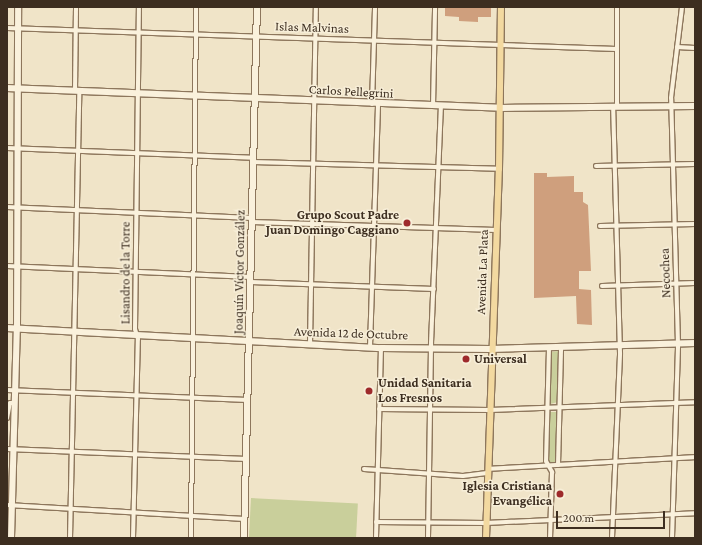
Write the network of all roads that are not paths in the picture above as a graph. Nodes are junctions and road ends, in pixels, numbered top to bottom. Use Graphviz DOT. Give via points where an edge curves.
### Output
graph roads {
  1 [pos="18,7"];
  2 [pos="76,7"];
  3 [pos="139,7"];
  4 [pos="196,7"];
  5 [pos="257,7"];
  6 [pos="316,7"];
  7 [pos="375,7"];
  8 [pos="435,7"];
  9 [pos="501,7"];
  10 [pos="617,7"];
  11 [pos="682,7"];
  12 [pos="7,28"];
  13 [pos="18,29"];
  14 [pos="76,32"];
  15 [pos="138,35"];
  16 [pos="196,36"];
  17 [pos="256,36"];
  18 [pos="316,37"];
  19 [pos="374,40"];
  20 [pos="434,42"];
  21 [pos="501,45"];
  22 [pos="677,48"];
  23 [pos="695,48"];
  24 [pos="617,49"];
  25 [pos="7,88"];
  26 [pos="18,88"];
  27 [pos="77,90"];
  28 [pos="137,94"];
  29 [pos="195,96"];
  30 [pos="255,99"];
  31 [pos="314,101"];
  32 [pos="375,104"];
  33 [pos="433,106"];
  34 [pos="615,106"];
  35 [pos="672,106"];
  36 [pos="695,106"];
  37 [pos="441,107"];
  38 [pos="501,108"];
  39 [pos="7,148"];
  40 [pos="18,148"];
  41 [pos="77,151"];
  42 [pos="136,154"];
  43 [pos="195,156"];
  44 [pos="253,160"];
  45 [pos="313,164"];
  46 [pos="673,164"];
  47 [pos="695,164"];
  48 [pos="376,165"];
  49 [pos="596,166"];
  50 [pos="614,166"];
  51 [pos="438,168"];
  52 [pos="499,169"];
  53 [pos="7,207"];
  54 [pos="17,207"];
  55 [pos="77,210"];
  56 [pos="136,213"];
  57 [pos="195,214"];
  58 [pos="252,220"];
  59 [pos="312,224"];
  60 [pos="674,224"];
  61 [pos="695,224"];
  62 [pos="616,225"];
  63 [pos="600,226"];
  64 [pos="374,227"];
  65 [pos="436,228"];
  66 [pos="496,230"];
  67 [pos="7,266"];
  68 [pos="16,267"];
  69 [pos="76,269"];
  70 [pos="136,272"];
  71 [pos="195,274"];
  72 [pos="251,280"];
  73 [pos="695,283"];
  74 [pos="676,284"];
  75 [pos="311,285"];
  76 [pos="602,286"];
  77 [pos="618,286"];
  78 [pos="372,288"];
  79 [pos="434,289"];
  80 [pos="7,328"];
  81 [pos="17,329"];
  82 [pos="76,331"];
  83 [pos="136,334"];
  84 [pos="194,337"];
  85 [pos="251,340"];
  86 [pos="695,343"];
  87 [pos="310,344"];
  88 [pos="678,344"];
  89 [pos="620,346"];
  90 [pos="370,347"];
  91 [pos="561,347"];
  92 [pos="381,348"];
  93 [pos="432,348"];
  94 [pos="549,348"];
  95 [pos="491,349"];
  96 [pos="7,390"];
  97 [pos="15,390"];
  98 [pos="74,392"];
  99 [pos="136,394"];
  100 [pos="193,397"];
  101 [pos="248,400"];
  102 [pos="677,402"];
  103 [pos="695,402"];
  104 [pos="15,403"];
  105 [pos="618,404"];
  106 [pos="559,407"];
  107 [pos="547,408"];
  108 [pos="379,409"];
  109 [pos="431,410"];
  110 [pos="490,410"];
  111 [pos="7,418"];
  112 [pos="10,448"];
  113 [pos="73,451"];
  114 [pos="134,454"];
  115 [pos="192,457"];
  116 [pos="695,457"];
  117 [pos="675,458"];
  118 [pos="247,459"];
  119 [pos="615,462"];
  120 [pos="558,465"];
  121 [pos="549,466"];
  122 [pos="364,469"];
  123 [pos="377,469"];
  124 [pos="430,471"];
  125 [pos="487,472"];
  126 [pos="10,505"];
  127 [pos="71,510"];
  128 [pos="695,513"];
  129 [pos="133,514"];
  130 [pos="673,514"];
  131 [pos="191,516"];
  132 [pos="612,517"];
  133 [pos="245,519"];
  134 [pos="551,520"];
  135 [pos="376,522"];
  136 [pos="428,523"];
  137 [pos="486,523"];
  138 [pos="11,538"];
  139 [pos="70,538"];
  140 [pos="133,538"];
  141 [pos="190,538"];
  142 [pos="244,538"];
  143 [pos="376,538"];
  144 [pos="428,538"];
  145 [pos="486,538"];
  146 [pos="550,538"];
  147 [pos="612,538"];
  148 [pos="672,538"];
  1 -- 13 [label="street"];
  2 -- 14 [label="street"];
  3 -- 15 [label="street, Lisandro de la Torre"];
  4 -- 16 [label="street"];
  5 -- 17 [label="street, Joaquín Víctor González"];
  6 -- 18 [label="street"];
  7 -- 19 [label="street"];
  8 -- 20 [label="street"];
  9 -- 21 [label="main road, Avenida La Plata"];
  10 -- 24 [label="street"];
  11 -- 22 [label="street, Necochea"];
  12 -- 13 [label="street, Islas Malvinas"];
  13 -- 14 [label="street, Islas Malvinas"];
  13 -- 26 [label="street"];
  14 -- 15 [label="street, Islas Malvinas"];
  14 -- 27 [label="street"];
  15 -- 16 [label="street, Islas Malvinas"];
  15 -- 28 [label="street, Lisandro de la Torre"];
  16 -- 17 [label="street, Islas Malvinas"];
  16 -- 29 [label="street"];
  17 -- 18 [label="street, Islas Malvinas"];
  17 -- 30 [label="street, Joaquín Víctor González"];
  18 -- 19 [label="street, Islas Malvinas"];
  18 -- 31 [label="street"];
  19 -- 20 [label="street, Islas Malvinas"];
  19 -- 32 [label="street"];
  20 -- 21 [label="street, Islas Malvinas"];
  20 -- 33 [label="street"];
  21 -- 24 [label="street, Islas Malvinas"];
  21 -- 38 [label="main road, Avenida La Plata"];
  22 -- 23 [label="street"];
  22 -- 35 [label="street, Necochea"];
  24 -- 34 [label="street"];
  25 -- 26 [label="street, Carlos Pellegrini"];
  26 -- 27 [label="street, Carlos Pellegrini"];
  26 -- 40 [label="street"];
  27 -- 28 [label="street, Carlos Pellegrini"];
  27 -- 41 [label="street"];
  28 -- 29 [label="street, Carlos Pellegrini"];
  28 -- 42 [label="street, Lisandro de la Torre"];
  29 -- 30 [label="street, Carlos Pellegrini"];
  29 -- 43 [label="street"];
  30 -- 31 [label="street, Carlos Pellegrini"];
  30 -- 44 [label="street, Joaquín Víctor González"];
  31 -- 32 [label="street, Carlos Pellegrini"];
  31 -- 45 [label="street"];
  32 -- 33 [label="street, Carlos Pellegrini"];
  32 -- 48 [label="street"];
  33 -- 37 [label="street, Carlos Pellegrini"];
  34 -- 35 [label="street, Carlos Pellegrini"];
  34 -- 38 [label="street, Carlos Pellegrini"];
  34 -- 50 [label="street"];
  35 -- 36 [label="street, Carlos Pellegrini"];
  35 -- 46 [label="street, Necochea"];
  37 -- 38 [label="street, Carlos Pellegrini"];
  37 -- 51 [label="street"];
  38 -- 52 [label="main road, Avenida La Plata"];
  39 -- 40 [label="street"];
  40 -- 41 [label="street"];
  40 -- 54 [label="street"];
  41 -- 42 [label="street"];
  41 -- 55 [label="street"];
  42 -- 43 [label="street"];
  42 -- 56 [label="street, Lisandro de la Torre"];
  43 -- 44 [label="street"];
  43 -- 57 [label="street"];
  44 -- 45 [label="street"];
  44 -- 58 [label="street, Joaquín Víctor González"];
  45 -- 48 [label="street"];
  45 -- 59 [label="street"];
  46 -- 47 [label="street"];
  46 -- 50 [label="street"];
  46 -- 60 [label="street, Necochea"];
  48 -- 51 [label="street"];
  48 -- 64 [label="street"];
  49 -- 50 [label="street"];
  50 -- 62 [label="street"];
  51 -- 52 [label="street"];
  51 -- 65 [label="street"];
  52 -- 66 [label="main road, Avenida La Plata"];
  53 -- 54 [label="street"];
  54 -- 55 [label="street"];
  54 -- 68 [label="street"];
  55 -- 56 [label="street"];
  55 -- 69 [label="street"];
  56 -- 57 [label="street"];
  56 -- 70 [label="street, Lisandro de la Torre"];
  57 -- 58 [label="street"];
  57 -- 71 [label="street"];
  58 -- 59 [label="street"];
  58 -- 72 [label="street, Joaquín Víctor González"];
  59 -- 64 [label="street"];
  59 -- 75 [label="street"];
  60 -- 61 [label="street"];
  60 -- 62 [label="street"];
  60 -- 74 [label="street, Necochea"];
  62 -- 63 [label="street"];
  62 -- 77 [label="street"];
  64 -- 65 [label="street"];
  64 -- 78 [label="street"];
  65 -- 66 [label="street"];
  65 -- 79 [label="street"];
  66 -- 95 [label="main road, Avenida La Plata"];
  67 -- 68 [label="street"];
  68 -- 69 [label="street"];
  68 -- 81 [label="street"];
  69 -- 70 [label="street"];
  69 -- 82 [label="street"];
  70 -- 71 [label="street"];
  70 -- 83 [label="street, Lisandro de la Torre"];
  71 -- 72 [label="street"];
  71 -- 84 [label="street"];
  72 -- 75 [label="street"];
  72 -- 85 [label="street, Joaquín Víctor González"];
  73 -- 74 [label="street"];
  74 -- 77 [label="street"];
  74 -- 88 [label="street, Necochea"];
  75 -- 78 [label="street"];
  75 -- 87 [label="street"];
  76 -- 77 [label="street"];
  77 -- 89 [label="street"];
  78 -- 79 [label="street"];
  78 -- 90 [label="street"];
  79 -- 93 [label="street"];
  80 -- 81 [label="street, Avenida 12 de Octubre"];
  81 -- 82 [label="street, Avenida 12 de Octubre"];
  81 -- 97 [label="street"];
  82 -- 83 [label="street, Avenida 12 de Octubre"];
  82 -- 98 [label="street"];
  83 -- 84 [label="street, Avenida 12 de Octubre"];
  83 -- 99 [label="street, Lisandro de la Torre"];
  84 -- 85 [label="street, Avenida 12 de Octubre"];
  84 -- 100 [label="street"];
  85 -- 87 [label="street, Avenida 12 de Octubre"];
  85 -- 101 [label="street, Joaquín Víctor González"];
  86 -- 88 [label="street, Avenida 12 de Octubre"];
  87 -- 90 [label="street, Avenida 12 de Octubre"];
  88 -- 89 [label="street, Avenida 12 de Octubre"];
  88 -- 102 [label="street, Necochea"];
  89 -- 91 [label="street, Avenida 12 de Octubre"];
  89 -- 105 [label="street"];
  90 -- 92 [label="street, Avenida 12 de Octubre"];
  91 -- 94 [label="street, Avenida 12 de Octubre"];
  91 -- 106 [label="street"];
  92 -- 93 [label="street, Avenida 12 de Octubre"];
  92 -- 108 [label="street"];
  93 -- 95 [label="street, Avenida 12 de Octubre"];
  93 -- 109 [label="street"];
  94 -- 95 [label="street, Avenida 12 de Octubre"];
  94 -- 107 [label="street"];
  95 -- 110 [label="main road, Avenida La Plata"];
  96 -- 97 [label="street"];
  97 -- 98 [label="street"];
  97 -- 104 [label="street"];
  98 -- 99 [label="street"];
  98 -- 113 [label="street"];
  99 -- 100 [label="street"];
  99 -- 114 [label="street, Lisandro de la Torre"];
  100 -- 101 [label="street"];
  100 -- 115 [label="street"];
  101 -- 118 [label="street, Joaquín Víctor González"];
  102 -- 103 [label="street"];
  102 -- 105 [label="street"];
  102 -- 117 [label="street, Necochea"];
  104 -- 111 [label="street" via="10,403"];
  104 -- 112 [label="street"];
  105 -- 106 [label="street"];
  105 -- 119 [label="street"];
  106 -- 107 [label="street"];
  106 -- 120 [label="street"];
  107 -- 110 [label="street"];
  107 -- 121 [label="street" via="546,461"];
  108 -- 109 [label="street"];
  108 -- 123 [label="street"];
  109 -- 110 [label="street"];
  109 -- 124 [label="street"];
  110 -- 125 [label="main road, Avenida La Plata"];
  112 -- 113 [label="street"];
  112 -- 126 [label="street"];
  113 -- 114 [label="street"];
  113 -- 127 [label="street"];
  114 -- 115 [label="street"];
  114 -- 129 [label="street, Lisandro de la Torre"];
  115 -- 118 [label="street"];
  115 -- 131 [label="street"];
  116 -- 117 [label="street"];
  117 -- 119 [label="street"];
  117 -- 130 [label="street, Necochea"];
  118 -- 133 [label="street, Joaquín Víctor González"];
  119 -- 120 [label="street"];
  119 -- 132 [label="street"];
  120 -- 121 [label="street"];
  121 -- 125 [label="street"];
  121 -- 134 [label="street" via="552,472"];
  122 -- 123 [label="street"];
  123 -- 124 [label="street"];
  123 -- 135 [label="street"];
  124 -- 125 [label="street" via="463,476"];
  124 -- 136 [label="street"];
  125 -- 137 [label="main road, Avenida La Plata"];
  126 -- 127 [label="street"];
  126 -- 138 [label="street"];
  127 -- 129 [label="street"];
  127 -- 139 [label="street"];
  128 -- 130 [label="street"];
  129 -- 131 [label="street"];
  129 -- 140 [label="street, Lisandro de la Torre"];
  130 -- 132 [label="street"];
  130 -- 148 [label="street, Necochea"];
  131 -- 133 [label="street"];
  131 -- 141 [label="street"];
  132 -- 134 [label="street"];
  132 -- 147 [label="street"];
  133 -- 142 [label="street, Joaquín Víctor González"];
  134 -- 137 [label="street"];
  134 -- 146 [label="street"];
  135 -- 136 [label="street"];
  135 -- 143 [label="street"];
  136 -- 137 [label="street"];
  136 -- 144 [label="street"];
  137 -- 145 [label="main road, Avenida La Plata"];
}
